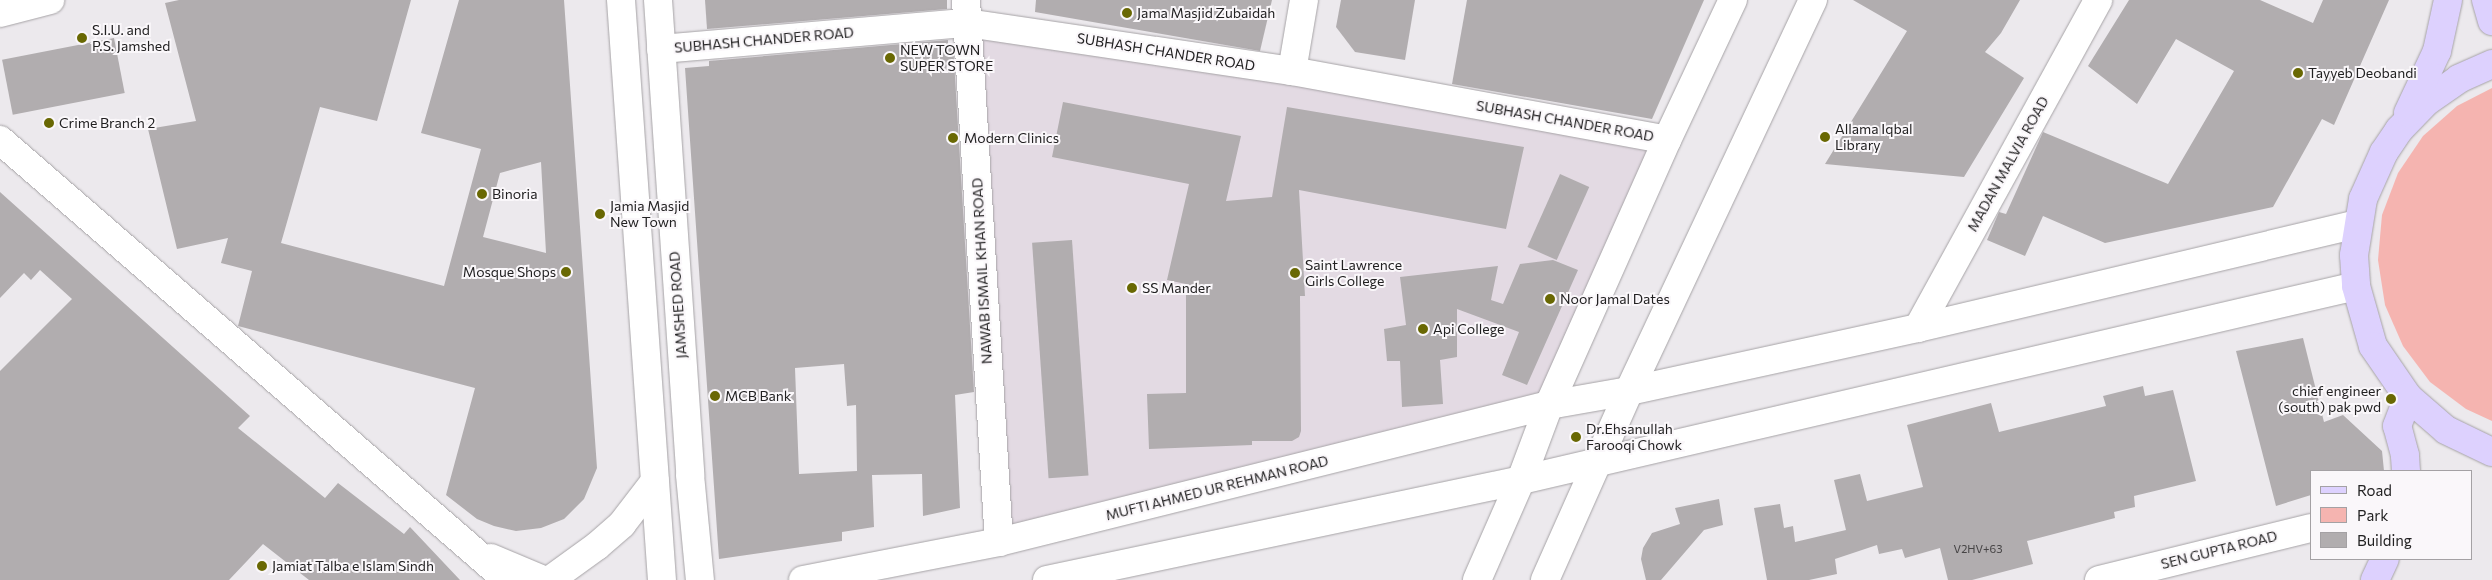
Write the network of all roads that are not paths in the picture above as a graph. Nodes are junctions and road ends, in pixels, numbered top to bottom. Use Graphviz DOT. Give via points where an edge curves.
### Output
graph roads {
  1 [pos="621,0"];
  2 [pos="658,0"];
  3 [pos="1304,0"];
  4 [pos="1733,0"];
  5 [pos="1813,0"];
  6 [pos="2098,0"];
  7 [pos="2448,0"];
  8 [pos="2486,0"];
  9 [pos="34,2"];
  10 [pos="966,11"];
  11 [pos="0,13"];
  12 [pos="2492,22"];
  13 [pos="661,49"];
  14 [pos="2492,64"];
  15 [pos="1292,71"];
  16 [pos="2399,130"];
  17 [pos="1667,140"];
  18 [pos="4,152"];
  19 [pos="2357,224"];
  20 [pos="2356,286"];
  21 [pos="1918,328"];
  22 [pos="1630,391"];
  23 [pos="2408,397"];
  24 [pos="1549,405"];
  25 [pos="2492,452"];
  26 [pos="1598,461"];
  27 [pos="2406,470"];
  28 [pos="655,480"];
  29 [pos="1521,480"];
  30 [pos="2310,528"];
  31 [pos="998,542"];
  32 [pos="476,551"];
  33 [pos="2385,560"];
  34 [pos="507,580"];
  35 [pos="543,580"];
  36 [pos="550,580"];
  37 [pos="662,580"];
  38 [pos="700,580"];
  39 [pos="803,580"];
  40 [pos="1048,580"];
  41 [pos="1477,580"];
  42 [pos="1545,580"];
  43 [pos="2099,580"];
  44 [pos="2375,580"];
  1 -- 28 [label="street"];
  2 -- 13 [label="street, JAMSHED ROAD"];
  3 -- 15 [label="street"];
  4 -- 17 [label="street"];
  5 -- 22 [label="street"];
  6 -- 21 [label="street, MADAN MALVIA ROAD"];
  7 -- 16 [label="main road" via="2437,50"];
  8 -- 12 [label="main road"];
  9 -- 11 [label="street"];
  10 -- 13 [label="street, SUBHASH CHANDER ROAD"];
  10 -- 15 [label="street, SUBHASH CHANDER ROAD"];
  10 -- 31 [label="street, NAWAB ISMAIL KHAN ROAD"];
  13 -- 38 [label="street, JAMSHED ROAD" via="689,465"];
  14 -- 16 [label="main road" via="2459,79 2426,102"];
  15 -- 17 [label="street, SUBHASH CHANDER ROAD"];
  16 -- 19 [label="main road" via="2372,175"];
  17 -- 24 [label="street"];
  18 -- 32 [label="street"];
  19 -- 20 [label="main road"];
  19 -- 21 [label="street, MUFTI AHMED UR REHMAN ROAD"];
  20 -- 23 [label="main road" via="2373,346"];
  20 -- 26 [label="street"];
  21 -- 22 [label="street, MUFTI AHMED UR REHMAN ROAD"];
  22 -- 24 [label="street, MUFTI AHMED UR REHMAN ROAD"];
  22 -- 26 [label="street"];
  23 -- 25 [label="main road" via="2446,430"];
  23 -- 27 [label="main road" via="2397,426"];
  24 -- 29 [label="street"];
  24 -- 31 [label="street, MUFTI AHMED UR REHMAN ROAD"];
  26 -- 29 [label="street"];
  26 -- 42 [label="street"];
  28 -- 36 [label="street" via="622,524"];
  28 -- 37 [label="street"];
  29 -- 40 [label="street"];
  29 -- 41 [label="street"];
  30 -- 43 [label="street, SEN GUPTA ROAD"];
  31 -- 39 [label="street, MUFTI AHMED UR REHMAN ROAD"];
  32 -- 34 [label="street"];
  32 -- 35 [label="street"];
  33 -- 44 [label="main road"];
}
